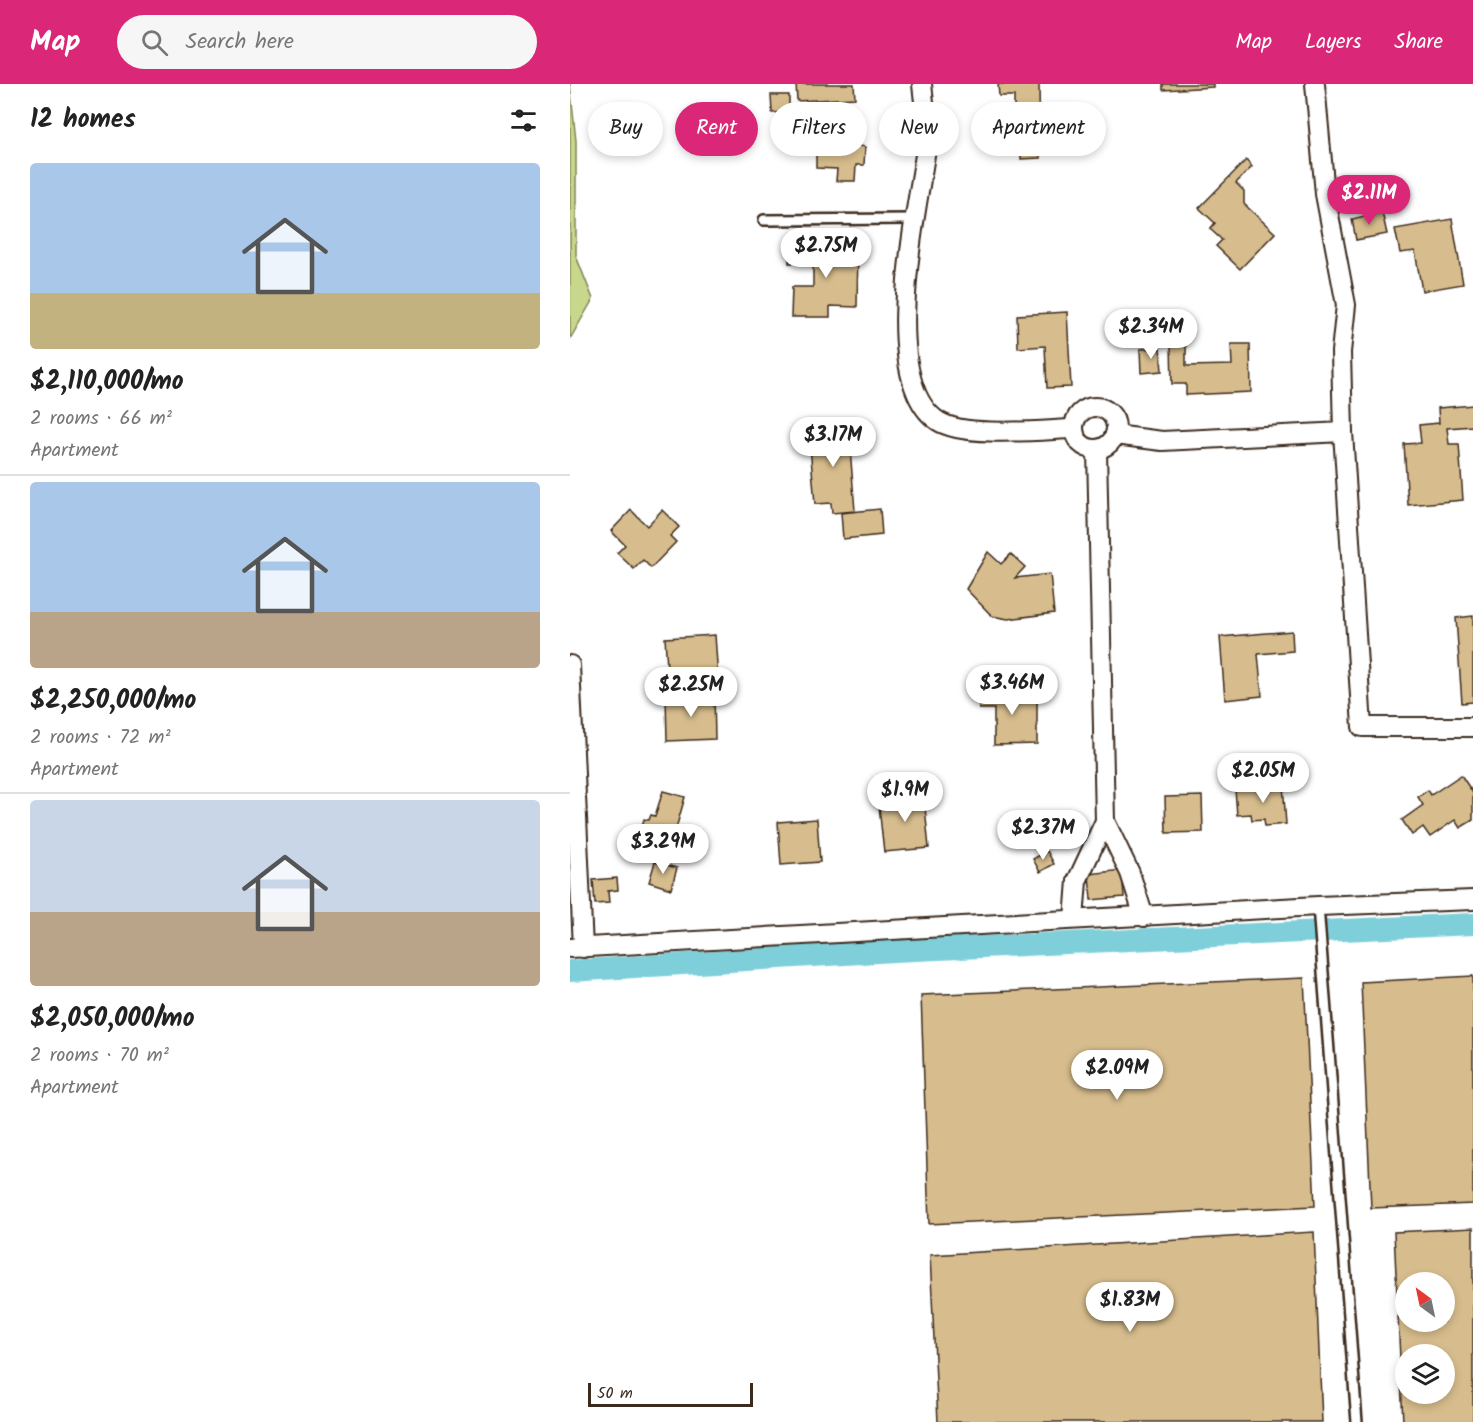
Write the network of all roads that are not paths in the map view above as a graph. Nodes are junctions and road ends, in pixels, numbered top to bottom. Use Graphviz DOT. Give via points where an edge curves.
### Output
graph roads {
  1 [pos="922,84"];
  2 [pos="1315,84"];
  3 [pos="913,219"];
  4 [pos="764,220"];
  5 [pos="1073,429"];
  6 [pos="1344,432"];
  7 [pos="1115,435"];
  8 [pos="1097,450"];
  9 [pos="570,665"];
  10 [pos="1473,727"];
  11 [pos="572,763"];
  12 [pos="1105,821"];
  13 [pos="1473,900"];
  14 [pos="1318,906"];
  15 [pos="1144,917"];
  16 [pos="1074,919"];
  17 [pos="577,948"];
  18 [pos="1357,1422"];
  1 -- 3 [label="street" via="926,146"];
  2 -- 6 [label="street" via="1325,194 1346,305 1341,352"];
  3 -- 4 [label="lane"];
  3 -- 5 [label="street" via="905,327 908,364 927,410 938,421 955,427 993,431"];
  5 -- 7 [label="street" via="1083,410 1099,407 1114,420"];
  5 -- 8 [label="street" via="1080,444"];
  6 -- 7 [label="street" via="1162,441"];
  6 -- 10 [label="street" via="1362,727"];
  7 -- 8 [label="street" via="1108,445"];
  8 -- 12 [label="street"];
  9 -- 11 [label="street"];
  11 -- 17 [label="street"];
  12 -- 15 [label="street" via="1130,873"];
  12 -- 16 [label="street" via="1077,881"];
  13 -- 14 [label="street"];
  14 -- 15 [label="street"];
  14 -- 18 [label="lane"];
  15 -- 16 [label="street"];
  16 -- 17 [label="street"];
}
